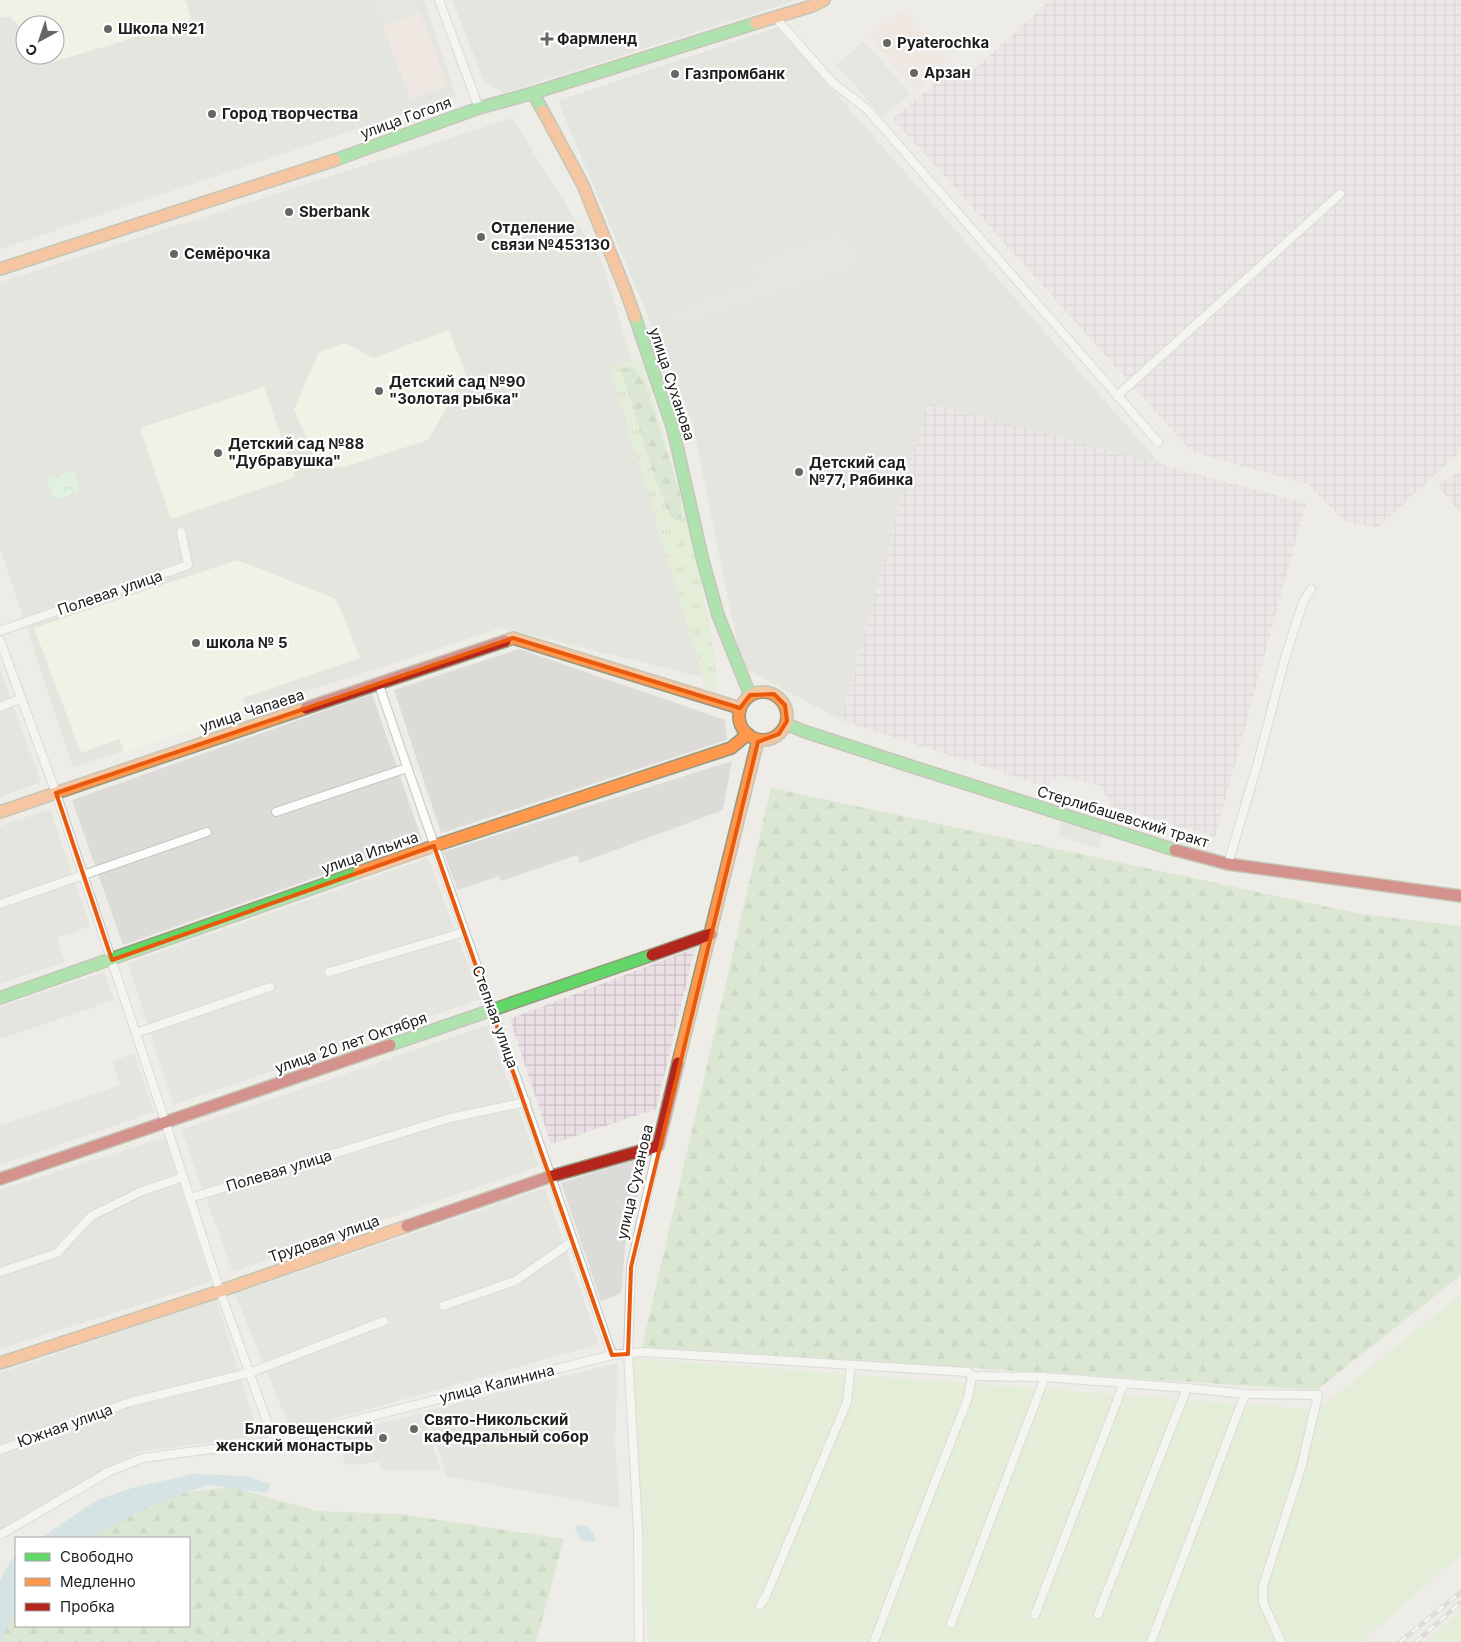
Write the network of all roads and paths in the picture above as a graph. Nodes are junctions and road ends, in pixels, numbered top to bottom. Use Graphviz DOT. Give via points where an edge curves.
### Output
graph roads {
  1 [pos="439,0"];
  2 [pos="824,0"];
  3 [pos="774,16"];
  4 [pos="533,93"];
  5 [pos="479,108"];
  6 [pos="1340,194"];
  7 [pos="0,269"];
  8 [pos="1117,396"];
  9 [pos="1158,442"];
  10 [pos="181,532"];
  11 [pos="1311,588"];
  12 [pos="0,631"];
  13 [pos="0,640"];
  14 [pos="379,685"];
  15 [pos="750,696"];
  16 [pos="21,698"];
  17 [pos="0,707"];
  18 [pos="740,708"];
  19 [pos="786,724"];
  20 [pos="753,737"];
  21 [pos="407,768"];
  22 [pos="56,792"];
  23 [pos="0,812"];
  24 [pos="276,812"];
  25 [pos="207,832"];
  26 [pos="434,846"];
  27 [pos="1228,864"];
  28 [pos="83,876"];
  29 [pos="1461,896"];
  30 [pos="0,904"];
  31 [pos="464,932"];
  32 [pos="711,934"];
  33 [pos="112,960"];
  34 [pos="329,972"];
  35 [pos="270,987"];
  36 [pos="0,998"];
  37 [pos="493,1011"];
  38 [pos="136,1033"];
  39 [pos="526,1102"];
  40 [pos="165,1121"];
  41 [pos="658,1146"];
  42 [pos="552,1176"];
  43 [pos="183,1177"];
  44 [pos="0,1179"];
  45 [pos="190,1198"];
  46 [pos="574,1241"];
  47 [pos="0,1272"];
  48 [pos="220,1291"];
  49 [pos="443,1306"];
  50 [pos="384,1321"];
  51 [pos="628,1354"];
  52 [pos="612,1355"];
  53 [pos="0,1363"];
  54 [pos="851,1365"];
  55 [pos="249,1373"];
  56 [pos="972,1376"];
  57 [pos="1045,1377"];
  58 [pos="1124,1383"];
  59 [pos="1187,1388"];
  60 [pos="1245,1394"];
  61 [pos="274,1441"];
  62 [pos="0,1450"];
  63 [pos="0,1535"];
  64 [pos="760,1605"];
  65 [pos="1098,1614"];
  66 [pos="1035,1616"];
  67 [pos="951,1624"];
  68 [pos="639,1642"];
  69 [pos="874,1642"];
  70 [pos="1151,1642"];
  71 [pos="1282,1642"];
  1 -- 5 [label="street"];
  2 -- 3 [label="main road, улица Гоголя"];
  3 -- 4 [label="main road, улица Гоголя"];
  3 -- 8 [label="street" via="833,82 867,109"];
  4 -- 5 [label="main road, улица Гоголя"];
  4 -- 15 [label="main road, улица Суханова" via="583,186 625,289 672,429 718,615"];
  5 -- 7 [label="main road, улица Гоголя" via="306,170"];
  6 -- 8 [label="street"];
  8 -- 9 [label="street"];
  10 -- 12 [label="street, Полевая улица" via="188,566"];
  11 -- 27 [label="street" via="1303,602 1285,658"];
  13 -- 16 [label="street"];
  14 -- 18 [label="main road, улица Чапаева" via="514,638"];
  14 -- 21 [label="street, Степная улица"];
  14 -- 22 [label="main road, улица Чапаева"];
  15 -- 18 [label="main road"];
  15 -- 19 [label="main road" via="758,692 774,694 785,705"];
  16 -- 17 [label="street"];
  16 -- 22 [label="street"];
  18 -- 20 [label="main road" via="740,723"];
  19 -- 20 [label="main road" via="772,738"];
  19 -- 27 [label="main road, Стерлибашевский тракт" via="1164,847"];
  20 -- 26 [label="main road, улица Ильича" via="731,748"];
  20 -- 32 [label="main road, улица Суханова"];
  21 -- 24 [label="street"];
  21 -- 26 [label="street, Степная улица"];
  22 -- 23 [label="main road, улица Чапаева"];
  22 -- 28 [label="street"];
  25 -- 28 [label="street"];
  26 -- 31 [label="street, Степная улица"];
  26 -- 33 [label="main road, улица Ильича"];
  27 -- 29 [label="main road, Стерлибашевский тракт"];
  28 -- 30 [label="street"];
  28 -- 33 [label="street"];
  31 -- 34 [label="street"];
  31 -- 37 [label="street, Степная улица"];
  32 -- 37 [label="main road, улица 20 лет Октября"];
  32 -- 41 [label="main road, улица Суханова"];
  33 -- 36 [label="main road, улица Ильича"];
  33 -- 38 [label="street"];
  35 -- 38 [label="street"];
  37 -- 39 [label="street, Степная улица"];
  37 -- 40 [label="main road, улица 20 лет Октября"];
  38 -- 40 [label="street"];
  39 -- 42 [label="street, Степная улица"];
  39 -- 45 [label="street, Полевая улица" via="450,1118"];
  40 -- 43 [label="street"];
  40 -- 44 [label="main road, улица 20 лет Октября"];
  41 -- 42 [label="main road, Трудовая улица"];
  41 -- 51 [label="street, улица Суханова" via="631,1267"];
  42 -- 46 [label="street, Степная улица"];
  42 -- 48 [label="main road, Трудовая улица"];
  43 -- 45 [label="street"];
  43 -- 47 [label="street" via="140,1192 91,1216 58,1253"];
  45 -- 48 [label="street"];
  46 -- 49 [label="street" via="515,1281"];
  46 -- 52 [label="street, Степная улица"];
  48 -- 53 [label="main road, Трудовая улица"];
  48 -- 55 [label="street"];
  50 -- 55 [label="street"];
  51 -- 52 [label="street, улица Калинина"];
  51 -- 54 [label="street, улица Калинина" via="642,1352"];
  51 -- 68 [label="street, улица Суханова" via="638,1530"];
  52 -- 61 [label="street, улица Калинина"];
  54 -- 56 [label="street, улица Калинина" via="968,1372"];
  54 -- 64 [label="street" via="847,1402"];
  55 -- 61 [label="street"];
  55 -- 62 [label="street, Южная улица" via="130,1402"];
  56 -- 57 [label="street, улица Калинина"];
  56 -- 69 [label="street" via="968,1398"];
  57 -- 58 [label="street, улица Калинина"];
  57 -- 67 [label="street"];
  58 -- 59 [label="street, улица Калинина"];
  58 -- 66 [label="street"];
  59 -- 60 [label="street, улица Калинина"];
  59 -- 65 [label="street"];
  60 -- 70 [label="street"];
  60 -- 71 [label="street, улица Калинина" via="1318,1396 1301,1468 1263,1586 1263,1602"];
  61 -- 63 [label="street, улица Калинина" via="143,1458 108,1472"];
}
